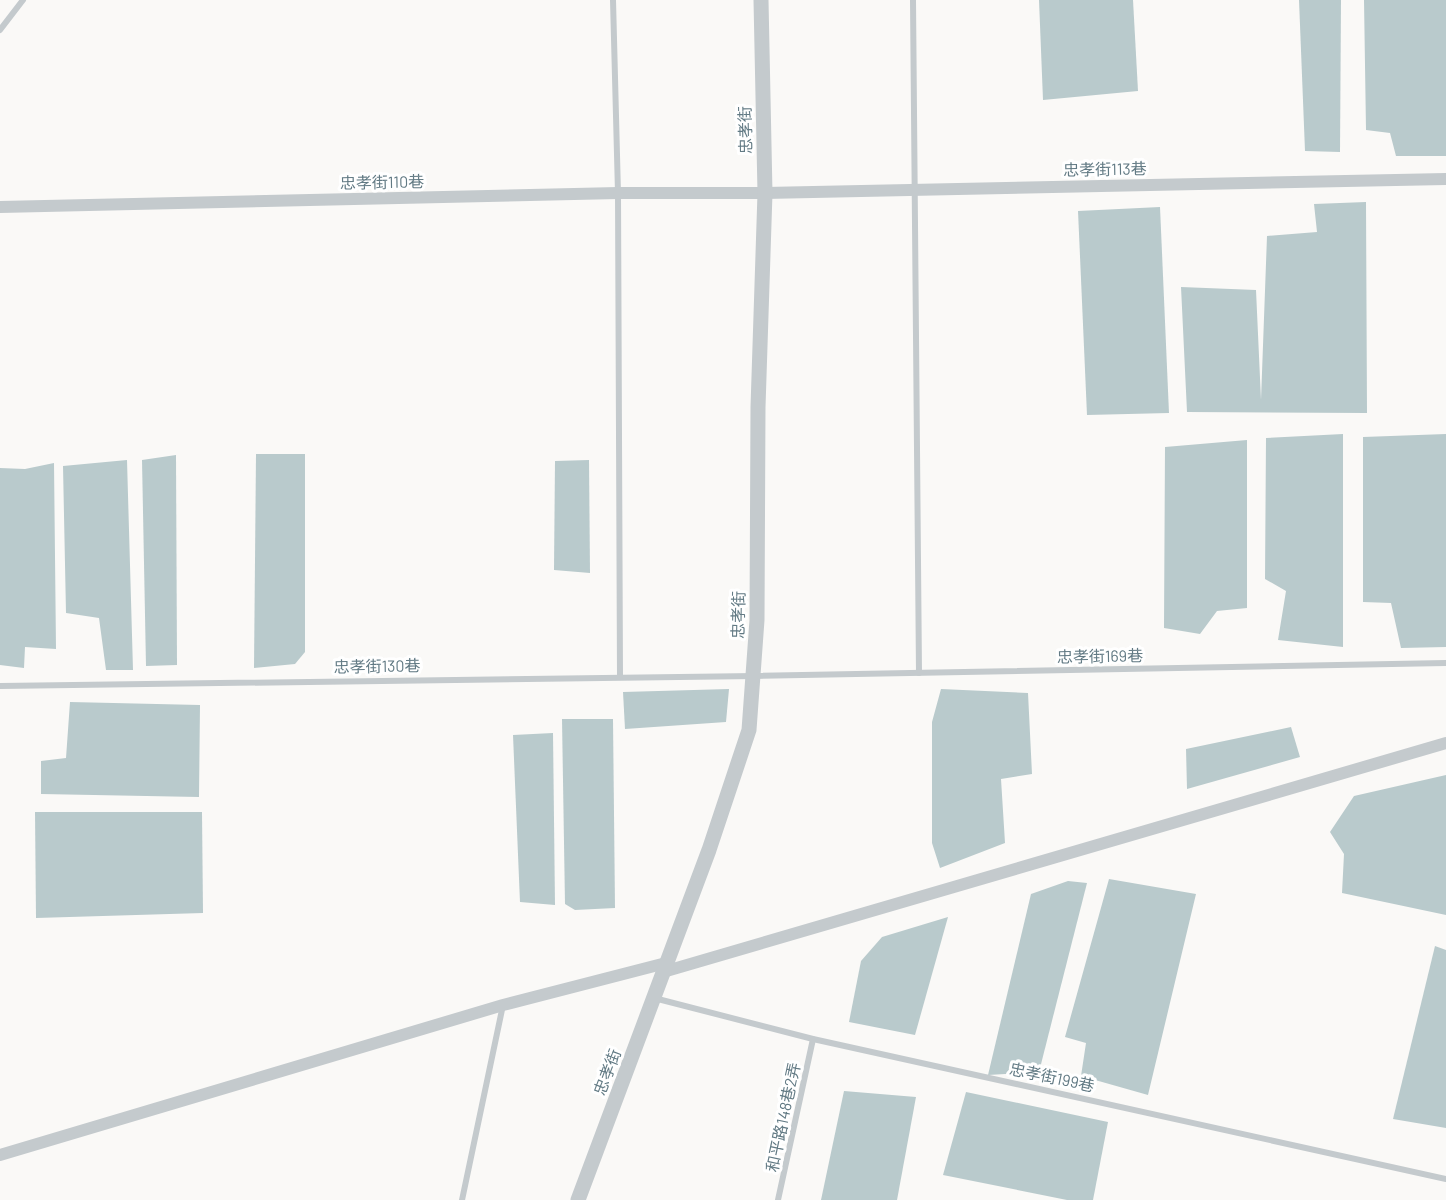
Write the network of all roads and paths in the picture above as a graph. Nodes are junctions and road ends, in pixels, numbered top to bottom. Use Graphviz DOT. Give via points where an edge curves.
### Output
graph roads {
  1 [pos="23,0"];
  2 [pos="613,0"];
  3 [pos="761,0"];
  4 [pos="913,0"];
  5 [pos="0,30"];
  6 [pos="1446,179"];
  7 [pos="913,190"];
  8 [pos="618,193"];
  9 [pos="765,193"];
  10 [pos="0,207"];
  11 [pos="1446,663"];
  12 [pos="919,673"];
  13 [pos="620,676"];
  14 [pos="755,676"];
  15 [pos="0,686"];
  16 [pos="1446,743"];
  17 [pos="665,967"];
  18 [pos="654,998"];
  19 [pos="503,1005"];
  20 [pos="813,1039"];
  21 [pos="0,1155"];
  22 [pos="1446,1179"];
  23 [pos="462,1200"];
  24 [pos="578,1200"];
  25 [pos="778,1200"];
  1 -- 5 [label="lane"];
  2 -- 8 [label="lane"];
  3 -- 9 [label="street, 忠孝街"];
  4 -- 7 [label="lane"];
  6 -- 7 [label="street, 忠孝街113巷"];
  7 -- 9 [label="street, 忠孝街113巷"];
  7 -- 12 [label="lane"];
  8 -- 9 [label="street, 忠孝街110巷"];
  8 -- 10 [label="street, 忠孝街110巷"];
  8 -- 13 [label="lane"];
  9 -- 14 [label="street, 忠孝街"];
  11 -- 12 [label="lane, 忠孝街169巷"];
  12 -- 14 [label="lane, 忠孝街169巷"];
  13 -- 14 [label="lane, 忠孝街130巷"];
  13 -- 15 [label="lane, 忠孝街130巷"];
  14 -- 17 [label="street, 忠孝街" via="745,746"];
  16 -- 17 [label="street"];
  17 -- 18 [label="street, 忠孝街"];
  17 -- 19 [label="street"];
  18 -- 20 [label="lane, 忠孝街199巷"];
  18 -- 24 [label="street, 忠孝街"];
  19 -- 21 [label="street"];
  19 -- 23 [label="lane"];
  20 -- 22 [label="lane, 忠孝街199巷"];
  20 -- 25 [label="lane, 和平路148巷2弄"];
}
